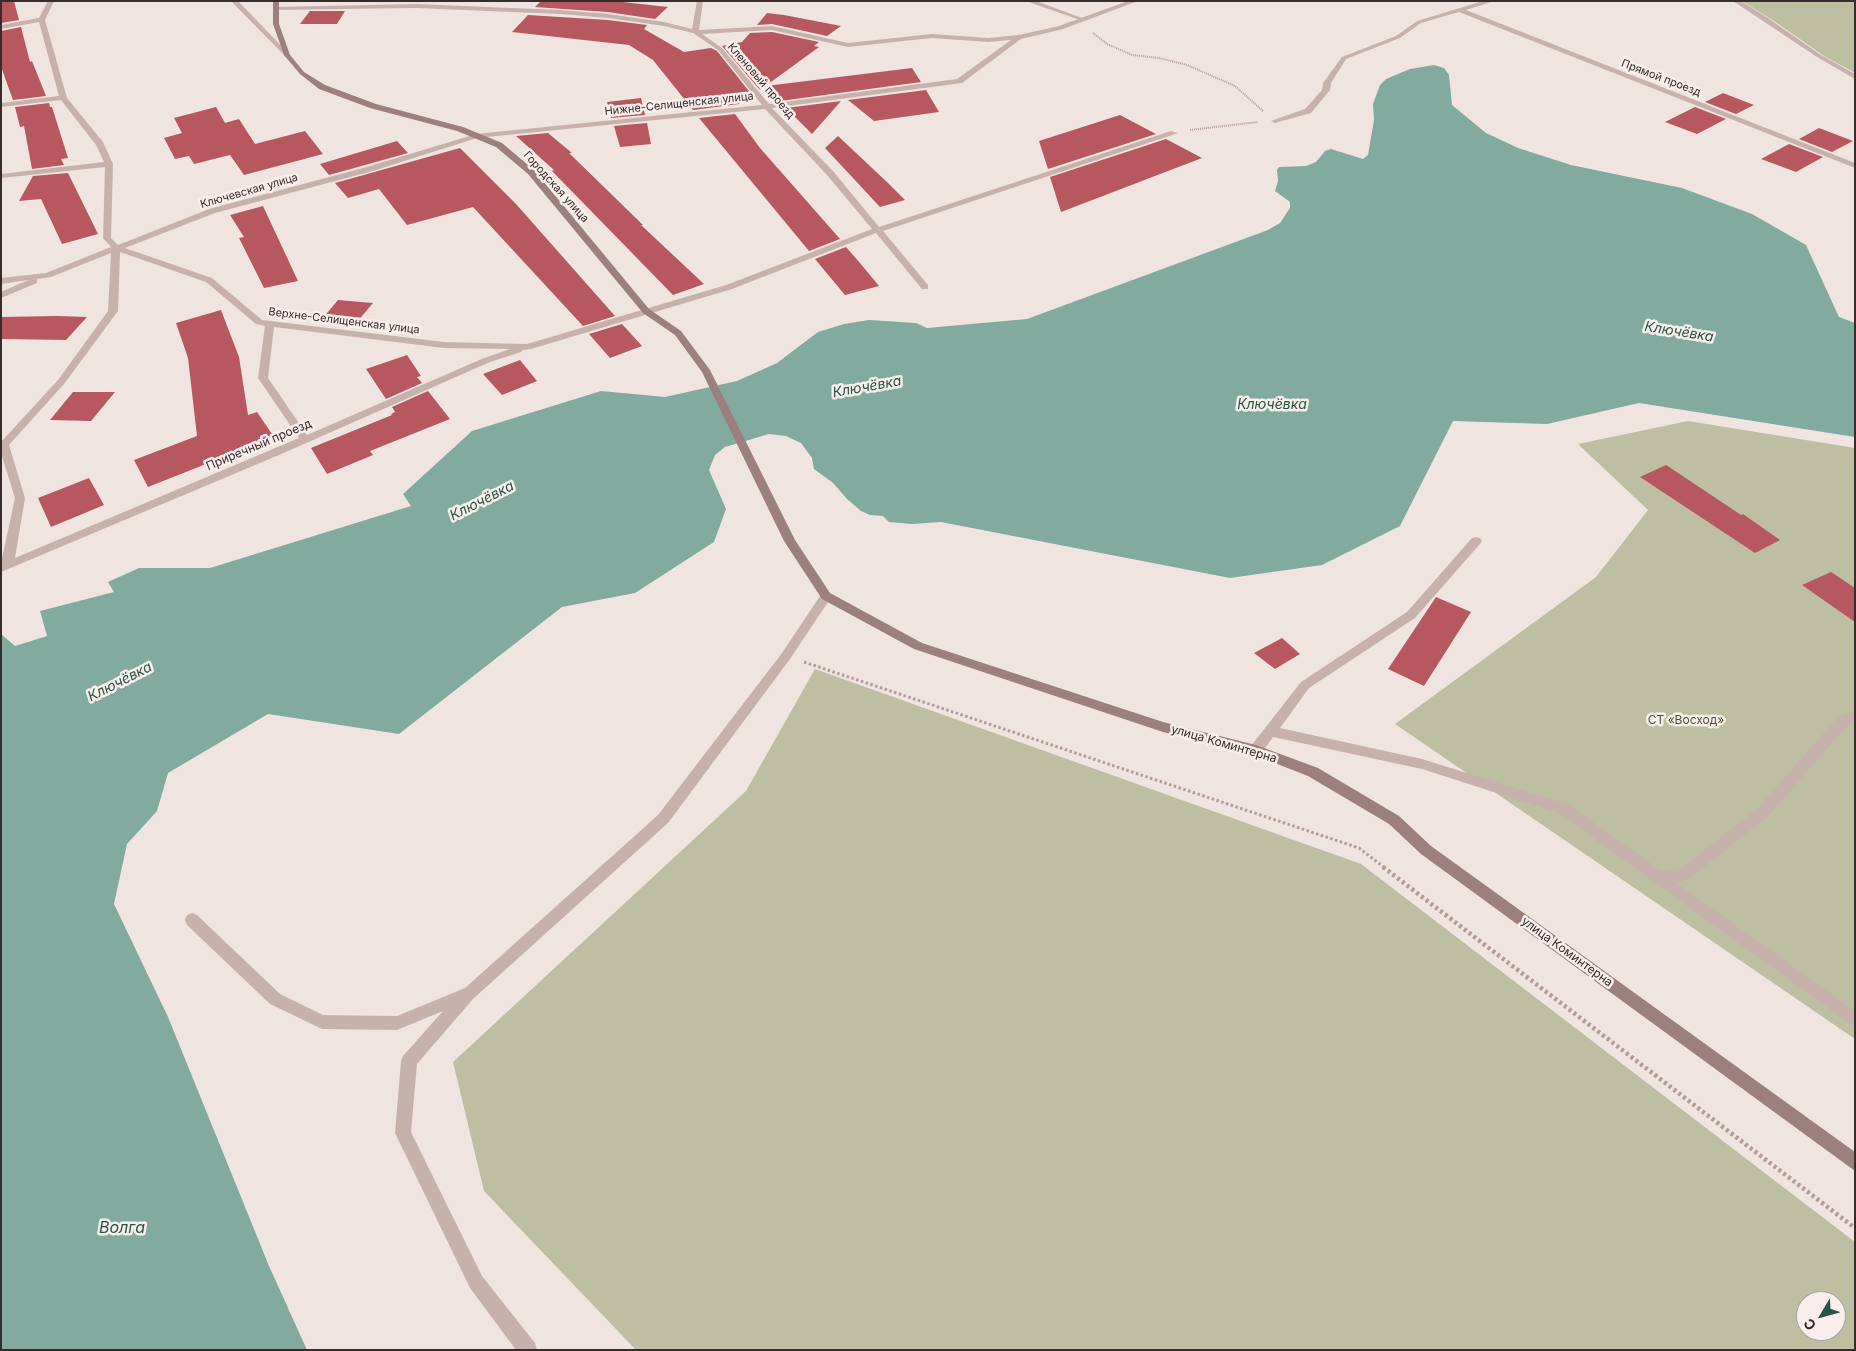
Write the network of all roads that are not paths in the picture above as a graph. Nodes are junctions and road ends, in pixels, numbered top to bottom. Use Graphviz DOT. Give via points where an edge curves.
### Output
graph roads {
  1 [pos="51,1"];
  2 [pos="234,1"];
  3 [pos="700,1"];
  4 [pos="1029,1"];
  5 [pos="1134,1"];
  6 [pos="1736,1"];
  7 [pos="1488,2"];
  8 [pos="275,5"];
  9 [pos="1459,10"];
  10 [pos="1082,19"];
  11 [pos="42,20"];
  12 [pos="1,27"];
  13 [pos="695,32"];
  14 [pos="1019,37"];
  15 [pos="287,56"];
  16 [pos="1855,77"];
  17 [pos="63,98"];
  18 [pos="2,105"];
  19 [pos="767,107"];
  20 [pos="1274,121"];
  21 [pos="1174,132"];
  22 [pos="476,136"];
  23 [pos="109,164"];
  24 [pos="1855,166"];
  25 [pos="1,176"];
  26 [pos="877,230"];
  27 [pos="116,248"];
  28 [pos="48,275"];
  29 [pos="1,281"];
  30 [pos="925,287"];
  31 [pos="1,295"];
  32 [pos="646,310"];
  33 [pos="270,324"];
  34 [pos="528,347"];
  35 [pos="305,439"];
  36 [pos="749,462"];
  37 [pos="1476,541"];
  38 [pos="5,566"];
  39 [pos="826,596"];
  40 [pos="1855,715"];
  41 [pos="1849,725"];
  42 [pos="1271,731"];
  43 [pos="1256,750"];
  44 [pos="1659,878"];
  45 [pos="192,920"];
  46 [pos="470,992"];
  47 [pos="1855,1020"];
  48 [pos="1855,1163"];
  49 [pos="528,1350"];
  1 -- 11 [label="street"];
  2 -- 15 [label="street"];
  3 -- 13 [label="street"];
  4 -- 10 [label="street"];
  5 -- 10 [label="street"];
  6 -- 16 [label="street"];
  7 -- 9 [label="street"];
  8 -- 13 [label="street, Кленовый проезд" via="551,11 664,24"];
  8 -- 15 [label="street, Городская улица" via="276,24"];
  9 -- 20 [label="street" via="1419,22 1398,37 1344,58 1327,83 1326,90 1308,111"];
  9 -- 24 [label="street, Прямой проезд"];
  10 -- 14 [label="street" via="1061,28"];
  11 -- 12 [label="street"];
  11 -- 17 [label="street"];
  13 -- 14 [label="street" via="772,28 848,45 932,36 988,40"];
  13 -- 19 [label="street, Кленовый проезд" via="720,50"];
  14 -- 19 [label="street, Нижне-Селищенская улица" via="960,81"];
  15 -- 22 [label="street, Городская улица" via="302,73 322,87 373,106"];
  17 -- 18 [label="street"];
  17 -- 23 [label="street" via="100,144"];
  19 -- 22 [label="street, Нижне-Селищенская улица"];
  19 -- 26 [label="street, Кленовый проезд" via="830,173"];
  21 -- 26 [label="street, Верхне-Селищенская улица"];
  22 -- 27 [label="street, Ключевская улица" via="370,169 212,211"];
  22 -- 32 [label="street, Городская улица" via="499,145 531,172"];
  23 -- 25 [label="street"];
  23 -- 27 [label="street" via="107,238"];
  26 -- 30 [label="street, Кленовый проезд"];
  26 -- 32 [label="street, Верхне-Селищенская улица" via="729,286"];
  27 -- 28 [label="street, Ключевская улица"];
  27 -- 33 [label="street, Верхне-Селищенская улица" via="209,280 259,322"];
  27 -- 38 [label="street" via="113,311 62,382 4,445 20,498"];
  28 -- 29 [label="street, Ключевская улица"];
  28 -- 31 [label="street"];
  32 -- 34 [label="street, Верхне-Селищенская улица"];
  32 -- 36 [label="street, Городская улица" via="678,333 706,372"];
  33 -- 34 [label="street, Верхне-Селищенская улица" via="444,345"];
  33 -- 35 [label="street" via="263,378"];
  34 -- 35 [label="street, Приречный проезд" via="487,360"];
  35 -- 38 [label="street, Приречный проезд"];
  36 -- 39 [label="street, улица Коминтерна" via="790,542"];
  37 -- 42 [label="street" via="1411,615 1306,685"];
  39 -- 43 [label="street, улица Коминтерна" via="918,646 1163,726"];
  39 -- 46 [label="street" via="786,656 663,819"];
  40 -- 41 [label="street"];
  41 -- 44 [label="street" via="1762,813 1685,874"];
  42 -- 43 [label="street"];
  42 -- 44 [label="street" via="1422,764 1564,809"];
  43 -- 48 [label="street, улица Коминтерна" via="1313,772 1394,820 1426,850"];
  44 -- 47 [label="street"];
  45 -- 46 [label="street" via="275,999 322,1022 397,1023"];
  46 -- 49 [label="street" via="409,1061 403,1133 476,1282"];
}
